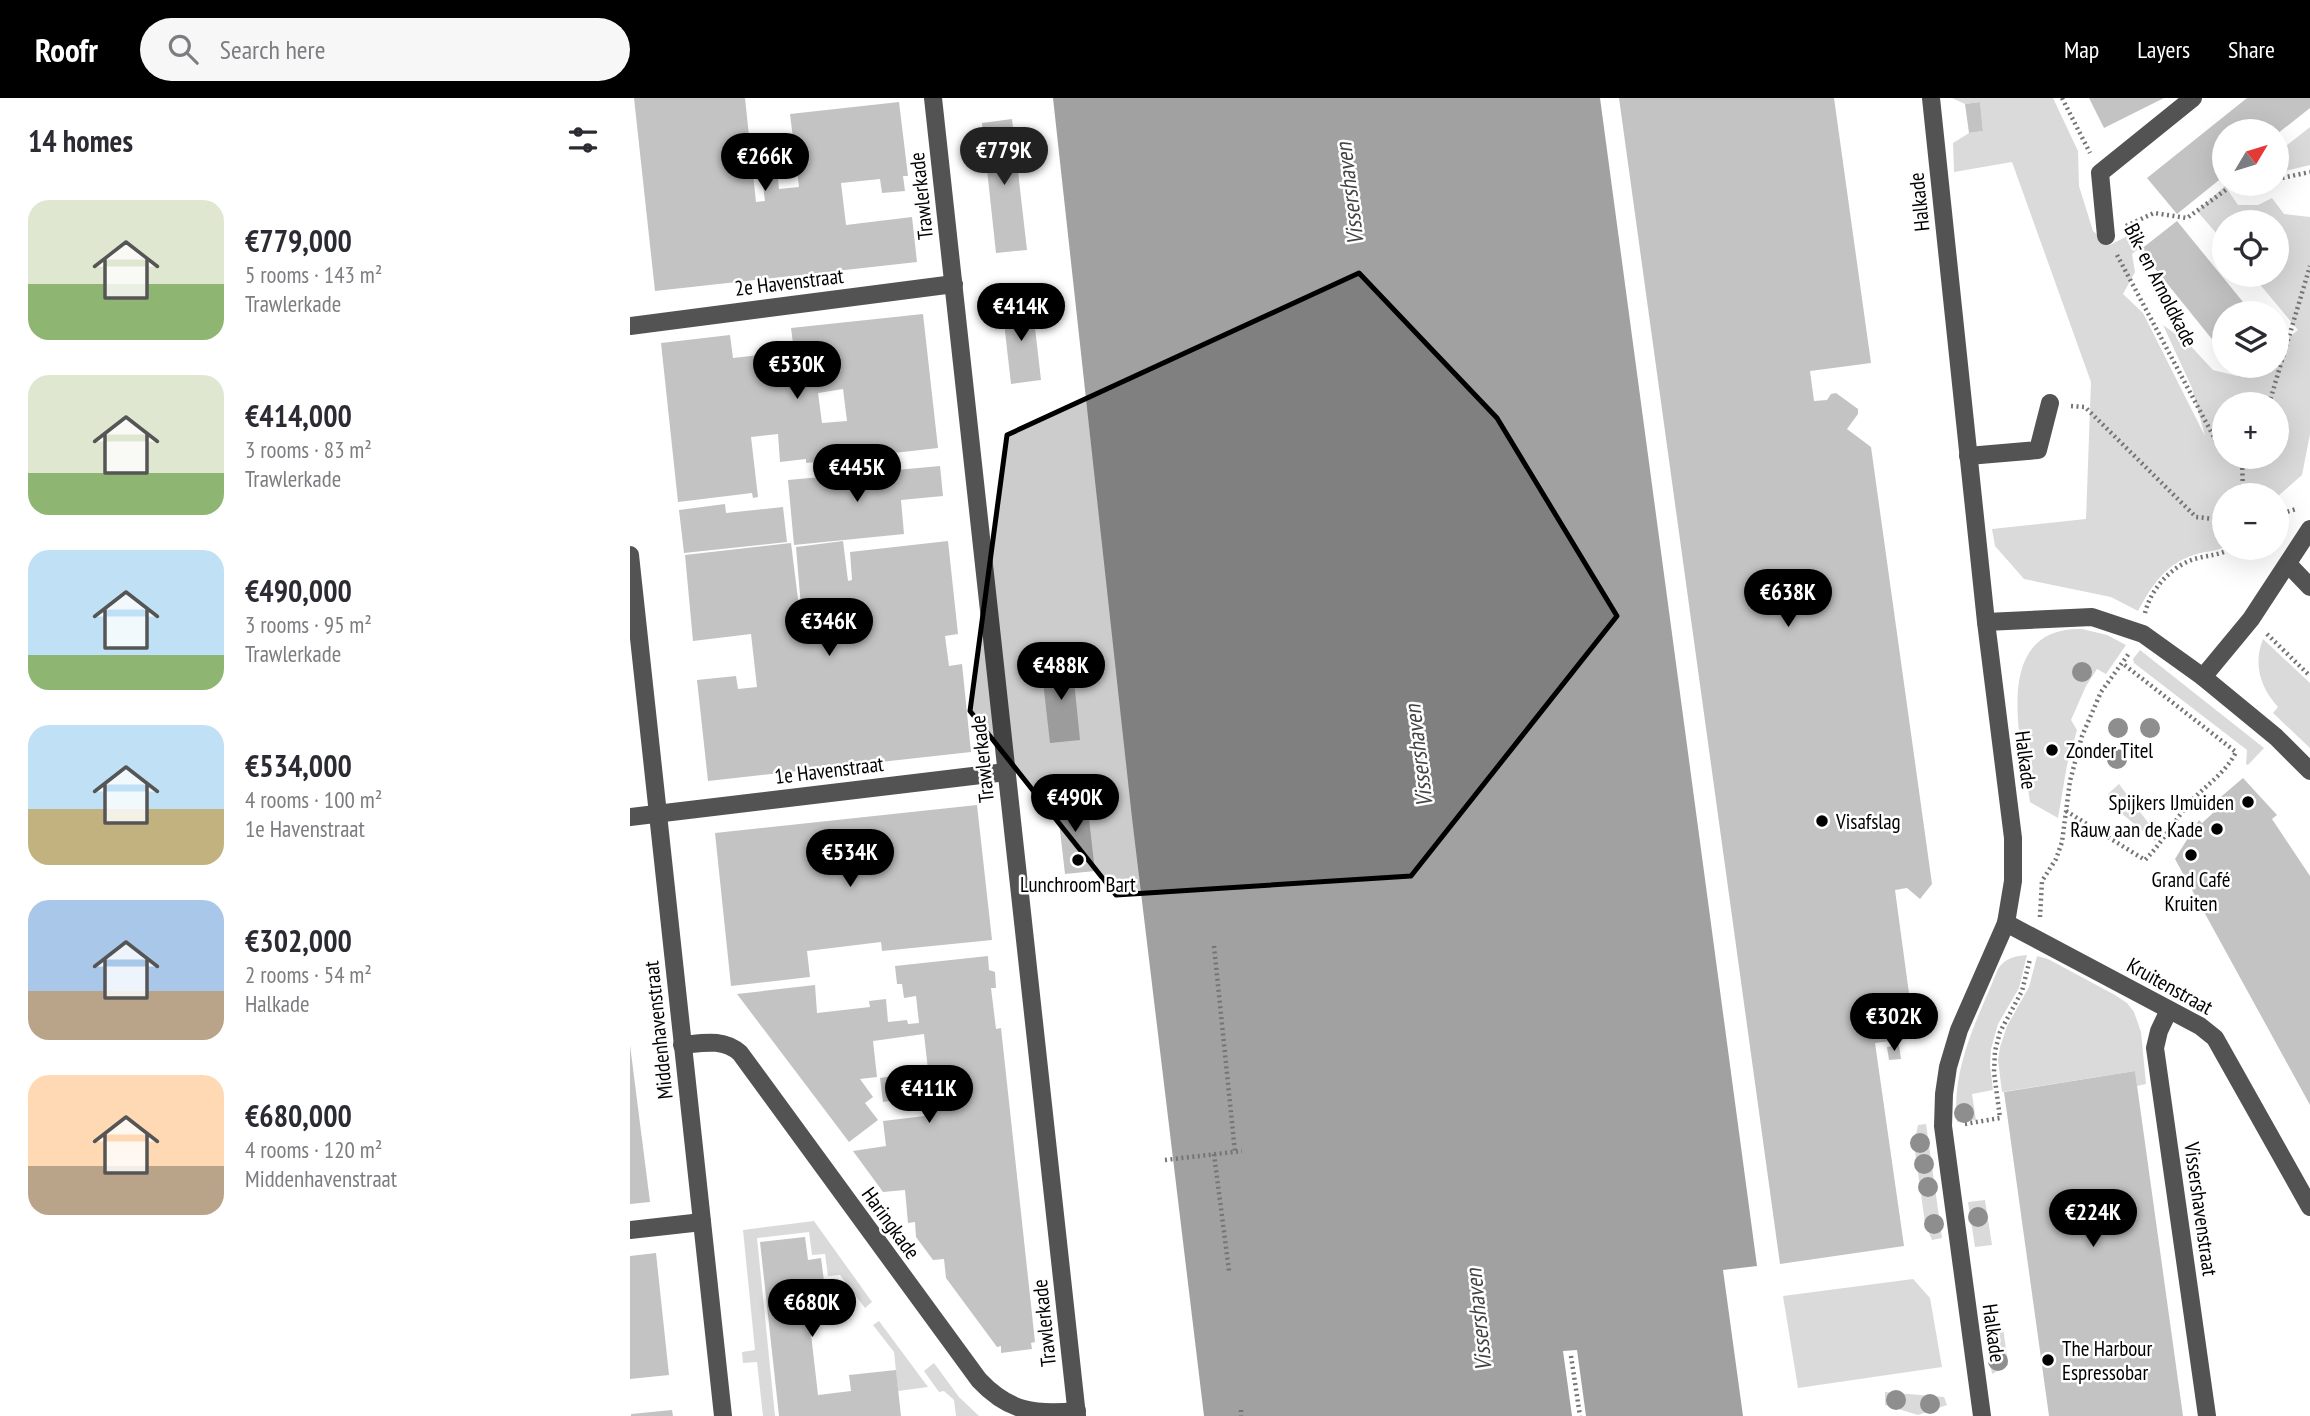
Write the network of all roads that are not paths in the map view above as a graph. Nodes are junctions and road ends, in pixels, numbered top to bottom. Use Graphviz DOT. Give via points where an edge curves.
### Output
graph roads {
  1 [pos="933,98"];
  2 [pos="1931,98"];
  3 [pos="2193,98"];
  4 [pos="2106,236"];
  5 [pos="954,284"];
  6 [pos="630,326"];
  7 [pos="2050,403"];
  8 [pos="1968,456"];
  9 [pos="2310,529"];
  10 [pos="630,555"];
  11 [pos="2288,564"];
  12 [pos="2310,587"];
  13 [pos="1986,622"];
  14 [pos="2203,677"];
  15 [pos="2310,771"];
  16 [pos="1006,772"];
  17 [pos="657,814"];
  18 [pos="630,817"];
  19 [pos="2006,923"];
  20 [pos="2169,1010"];
  21 [pos="682,1045"];
  22 [pos="2310,1207"];
  23 [pos="702,1222"];
  24 [pos="630,1230"];
  25 [pos="1077,1413"];
  26 [pos="723,1416"];
  27 [pos="1982,1416"];
  28 [pos="2207,1416"];
  1 -- 5 [label="street, Trawlerkade"];
  2 -- 8 [label="street, Halkade"];
  3 -- 4 [label="street, Bik- en Arnoldkade" via="2100,173"];
  5 -- 6 [label="street, 2e Havenstraat"];
  5 -- 16 [label="street, Trawlerkade"];
  7 -- 8 [label="street" via="2038,450"];
  8 -- 13 [label="street, Halkade"];
  9 -- 11 [label="street"];
  10 -- 17 [label="street, Middenhavenstraat"];
  11 -- 12 [label="street"];
  11 -- 14 [label="street"];
  13 -- 14 [label="street" via="2092,617 2143,634"];
  13 -- 19 [label="street, Halkade" via="2013,838"];
  14 -- 15 [label="street"];
  16 -- 17 [label="street, 1e Havenstraat"];
  16 -- 25 [label="street, Trawlerkade"];
  17 -- 18 [label="street"];
  17 -- 21 [label="street, Middenhavenstraat"];
  19 -- 20 [label="street, Kruitenstraat"];
  19 -- 27 [label="street, Halkade" via="1959,1030 1944,1094 1944,1127"];
  20 -- 22 [label="street, Kruitenstraat" via="2215,1038"];
  20 -- 28 [label="street, Vissershavenstraat" via="2155,1048"];
  21 -- 23 [label="street, Middenhavenstraat"];
  21 -- 25 [label="street, Haringkade" via="724,1044 740,1053 990,1392 1033,1413"];
  23 -- 24 [label="street"];
  23 -- 26 [label="street, Middenhavenstraat"];
}
